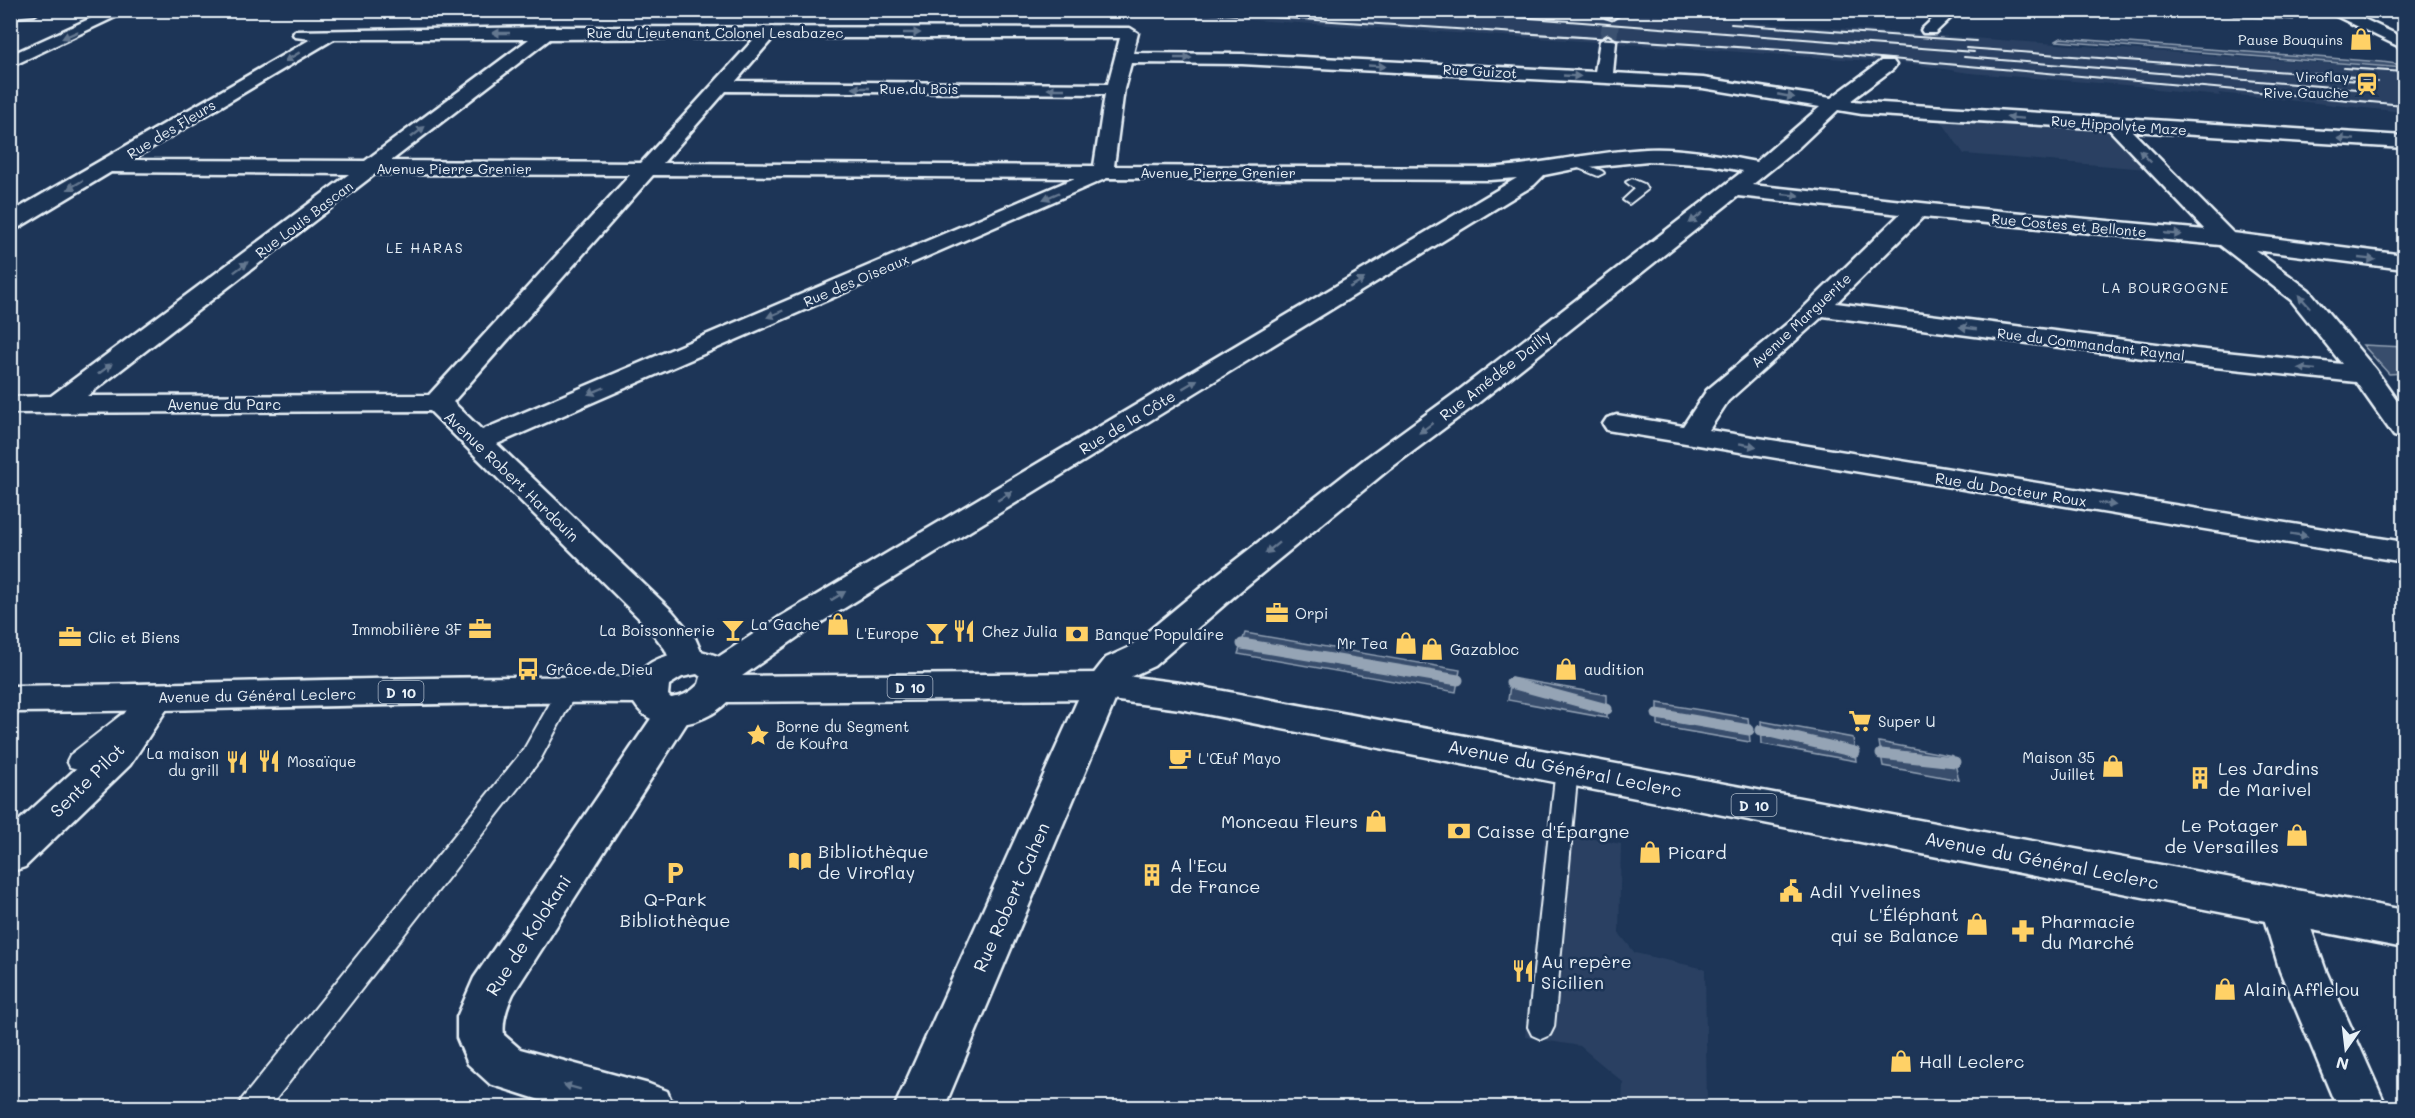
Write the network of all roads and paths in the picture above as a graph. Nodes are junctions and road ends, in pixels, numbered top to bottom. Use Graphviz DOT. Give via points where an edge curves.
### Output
graph roads {
  1 [pos="34,10"];
  2 [pos="2331,10"];
  3 [pos="123,11"];
  4 [pos="1947,11"];
  5 [pos="10,12"];
  6 [pos="1929,30"];
  7 [pos="548,32"];
  8 [pos="770,32"];
  9 [pos="301,34"];
  10 [pos="331,34"];
  11 [pos="1608,41"];
  12 [pos="2404,44"];
  13 [pos="1124,58"];
  14 [pos="10,62"];
  15 [pos="1887,64"];
  16 [pos="1608,78"];
  17 [pos="722,87"];
  18 [pos="1115,89"];
  19 [pos="1834,104"];
  20 [pos="2115,124"];
  21 [pos="2404,142"];
  22 [pos="1575,163"];
  23 [pos="108,166"];
  24 [pos="372,168"];
  25 [pos="1757,168"];
  26 [pos="640,169"];
  27 [pos="1103,171"];
  28 [pos="1534,171"];
  29 [pos="1598,173"];
  30 [pos="1632,182"];
  31 [pos="1733,189"];
  32 [pos="1629,200"];
  33 [pos="1918,209"];
  34 [pos="10,223"];
  35 [pos="2226,239"];
  36 [pos="2404,262"];
  37 [pos="1817,308"];
  38 [pos="2365,375"];
  39 [pos="437,403"];
  40 [pos="58,404"];
  41 [pos="10,405"];
  42 [pos="1617,424"];
  43 [pos="2404,430"];
  44 [pos="1691,436"];
  45 [pos="478,442"];
  46 [pos="2404,552"];
  47 [pos="708,675"];
  48 [pos="1103,686"];
  49 [pos="568,689"];
  50 [pos="155,698"];
  51 [pos="10,699"];
  52 [pos="662,700"];
  53 [pos="78,760"];
  54 [pos="1567,768"];
  55 [pos="10,855"];
  56 [pos="2282,905"];
  57 [pos="2404,929"];
  58 [pos="1541,1027"];
  59 [pos="252,1107"];
  60 [pos="648,1107"];
  61 [pos="919,1107"];
  62 [pos="2362,1107"];
  1 -- 5 [label="street"];
  2 -- 12 [label="street"];
  3 -- 14 [label="street, one-way"];
  4 -- 6 [label="street"];
  7 -- 8 [label="street, Rue du Lieutenant Colonel Lesabazec"];
  7 -- 10 [label="street, Rue du Lieutenant Colonel Lesabazec, one-way"];
  24 -- 7 [label="street, Rue Louis Bascan, one-way"];
  8 -- 13 [label="street, Rue du Lieutenant Colonel Lesabazec, one-way" via="1130,33"];
  8 -- 17 [label="street, Avenue Robert Hardouin"];
  9 -- 10 [label="street, Rue du Lieutenant Colonel Lesabazec"];
  10 -- 23 [label="street, Rue des Fleurs, one-way"];
  11 -- 16 [label="street" via="1603,74"];
  13 -- 16 [label="street, Rue Guizot, one-way" via="1242,58"];
  13 -- 18 [label="street"];
  15 -- 19 [label="street, Rue Amédée Dailly"];
  16 -- 19 [label="street, Rue Guizot, one-way" via="1719,84"];
  18 -- 17 [label="street, Rue du Bois, one-way"];
  17 -- 26 [label="street, Avenue Robert Hardouin"];
  18 -- 27 [label="street"];
  20 -- 19 [label="street, Rue Hippolyte Maze, one-way"];
  19 -- 25 [label="street, Rue Amédée Dailly" via="1792,143"];
  21 -- 20 [label="street, Rue Hippolyte Maze, one-way"];
  35 -- 20 [label="street, one-way"];
  22 -- 25 [label="street, Avenue Pierre Grenier" via="1648,155 1711,159"];
  22 -- 28 [label="street, Avenue Pierre Grenier"];
  22 -- 29 [label="lane"];
  23 -- 24 [label="street, Avenue Pierre Grenier"];
  23 -- 34 [label="street, Rue des Fleurs, one-way"];
  24 -- 26 [label="street, Avenue Pierre Grenier"];
  40 -- 24 [label="street, Rue Louis Bascan, one-way"];
  25 -- 31 [label="street, Rue Amédée Dailly"];
  26 -- 27 [label="street, Avenue Pierre Grenier"];
  26 -- 39 [label="street, Avenue Robert Hardouin"];
  27 -- 28 [label="street, Avenue Pierre Grenier"];
  27 -- 45 [label="street, Rue des Oiseaux, one-way"];
  47 -- 28 [label="street, Rue de la Côte, one-way" via="764,645 1533,177"];
  30 -- 32 [label="lane" via="1641,190"];
  31 -- 33 [label="street, Rue Costes et Bellonte, one-way"];
  31 -- 48 [label="street, Rue Amédée Dailly, one-way" via="1377,464 1141,657 1119,667"];
  33 -- 35 [label="street, Rue Costes et Bellonte, one-way"];
  33 -- 37 [label="street, Avenue Marguerite"];
  35 -- 36 [label="street, Rue Costes et Bellonte, one-way"];
  38 -- 35 [label="street, one-way" via="2300,295"];
  38 -- 37 [label="street, Rue du Commandant Raynal, one-way"];
  37 -- 44 [label="street, Avenue Marguerite" via="1717,396"];
  38 -- 43 [label="street"];
  39 -- 40 [label="street, Avenue du Parc"];
  39 -- 45 [label="street, Avenue Robert Hardouin"];
  40 -- 41 [label="street, Avenue du Parc"];
  42 -- 44 [label="street, Rue du Docteur Roux"];
  44 -- 46 [label="street, Rue du Docteur Roux, one-way"];
  45 -- 47 [label="street, Avenue Robert Hardouin" via="660,619"];
  47 -- 48 [label="street, Avenue du Général Leclerc / D 10"];
  47 -- 52 [label="street, Rue de la Côte" via="701,703"];
  48 -- 54 [label="street, Avenue du Général Leclerc / D 10" via="1180,696"];
  48 -- 61 [label="street, Rue Robert Cahen"];
  49 -- 50 [label="street, Avenue du Général Leclerc / D 10"];
  49 -- 52 [label="street, Avenue du Général Leclerc / D 10"];
  49 -- 59 [label="lane" via="532,754"];
  50 -- 51 [label="street, Avenue du Général Leclerc / D 10"];
  50 -- 53 [label="lane"];
  50 -- 55 [label="street, Sente Pilot" via="116,755"];
  60 -- 52 [label="street, Rue de Kolokani, one-way" via="507,1068 493,1059 478,1028 496,980 519,949"];
  54 -- 56 [label="street, Avenue du Général Leclerc / D 10"];
  54 -- 58 [label="lane"];
  56 -- 57 [label="street, Avenue du Général Leclerc / D 10"];
  56 -- 62 [label="street" via="2304,971"];
}
